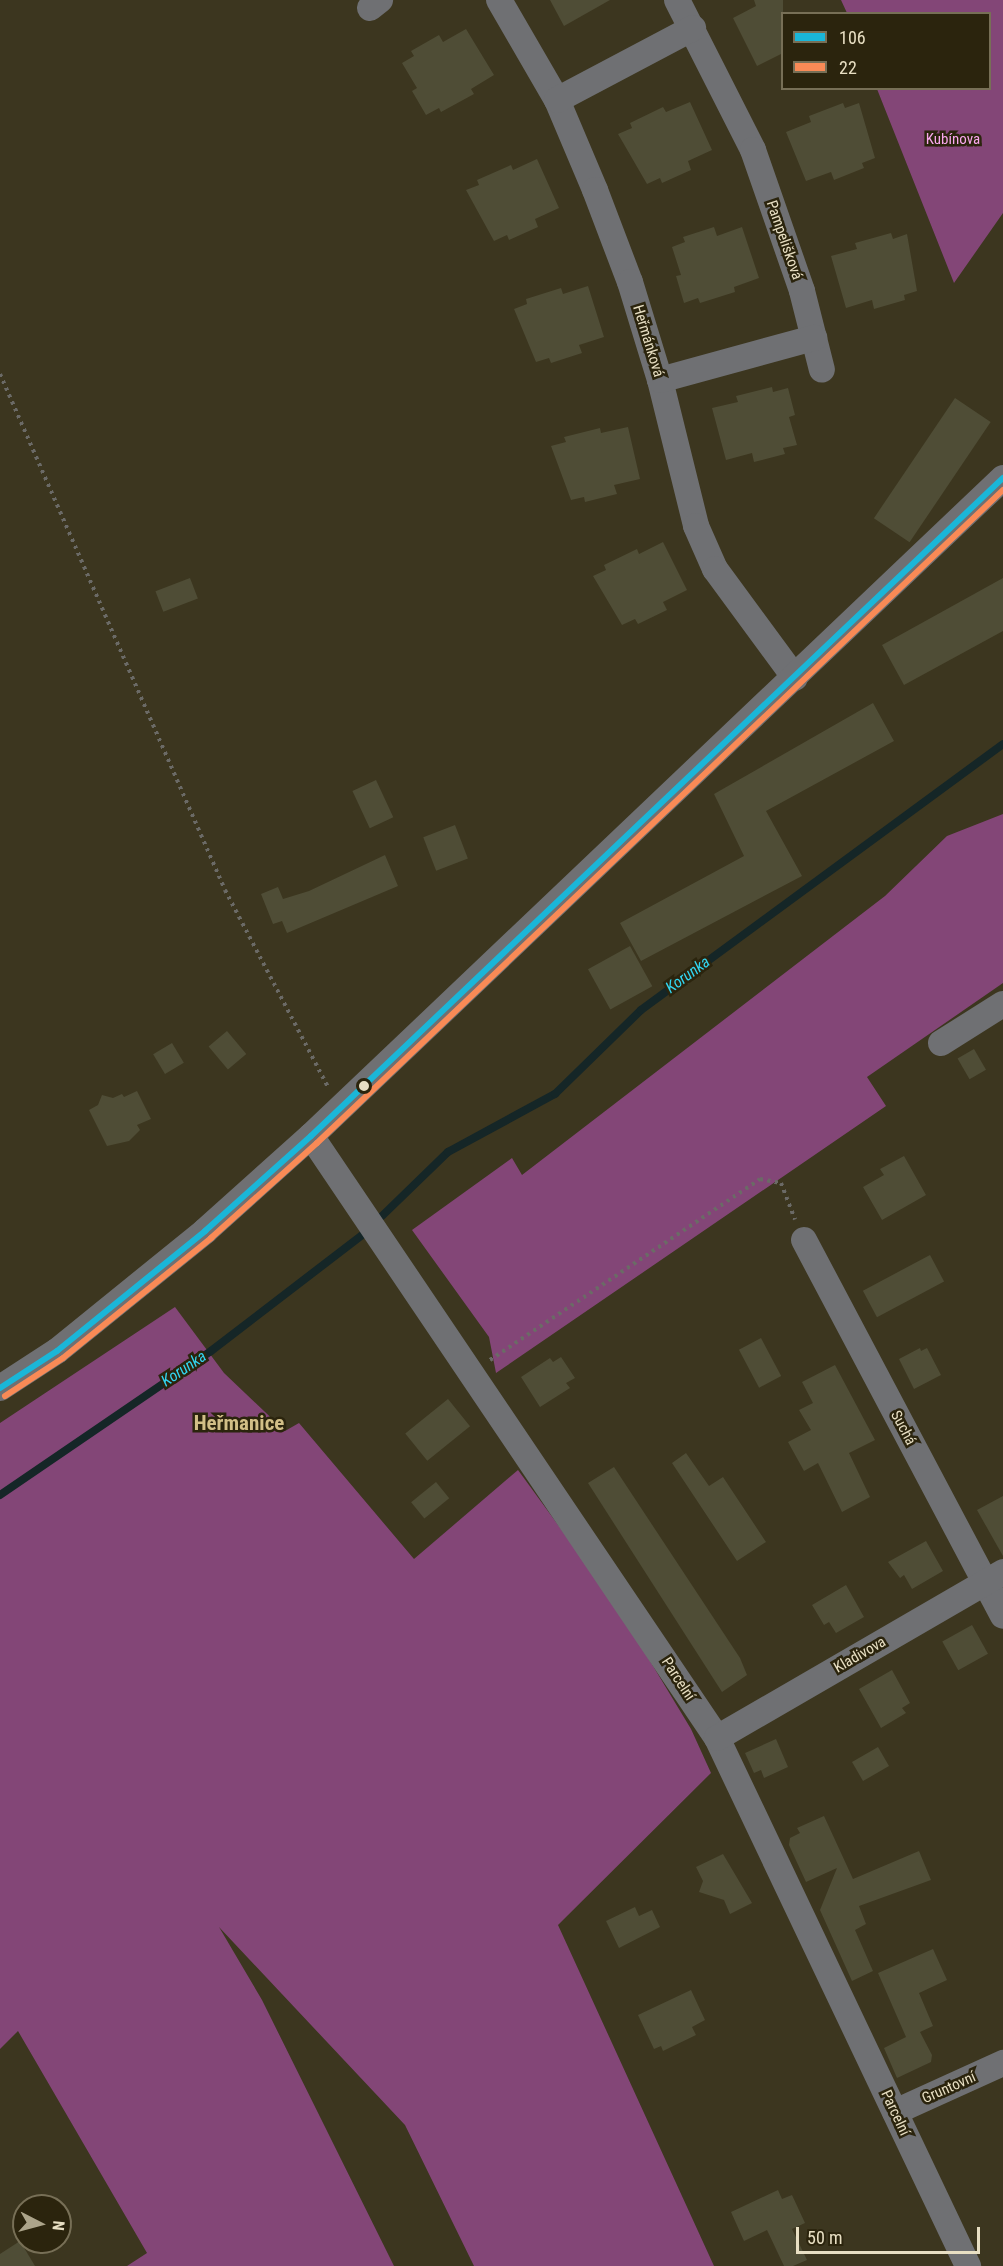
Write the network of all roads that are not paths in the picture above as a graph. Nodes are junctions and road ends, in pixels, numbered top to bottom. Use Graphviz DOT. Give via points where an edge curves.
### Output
graph roads {
  1 [pos="499,0"];
  2 [pos="677,0"];
  3 [pos="693,28"];
  4 [pos="557,100"];
  5 [pos="814,338"];
  6 [pos="822,370"];
  7 [pos="660,380"];
  8 [pos="1003,478"];
  9 [pos="795,678"];
  10 [pos="1003,1004"];
  11 [pos="941,1043"];
  12 [pos="311,1136"];
  13 [pos="804,1240"];
  14 [pos="0,1388"];
  15 [pos="994,1577"];
  16 [pos="1003,1616"];
  17 [pos="717,1738"];
  18 [pos="1003,2063"];
  19 [pos="895,2112"];
  20 [pos="968,2266"];
  1 -- 4 [label="street, Heřmánková"];
  2 -- 3 [label="street, Pampelišková"];
  3 -- 4 [label="street"];
  3 -- 5 [label="street, Pampelišková" via="753,150"];
  4 -- 7 [label="street, Heřmánková" via="630,282"];
  5 -- 6 [label="street, Pampelišková"];
  5 -- 7 [label="street"];
  7 -- 9 [label="street, Heřmánková" via="696,526 716,569"];
  8 -- 9 [label="street"];
  9 -- 12 [label="street"];
  10 -- 11 [label="street"];
  12 -- 14 [label="street" via="205,1231 66,1344"];
  12 -- 17 [label="street, Parcelní"];
  13 -- 15 [label="street, Suchá"];
  15 -- 16 [label="street, Suchá"];
  15 -- 17 [label="street, Kladivova"];
  17 -- 19 [label="street, Parcelní"];
  18 -- 19 [label="street, Gruntovní"];
  19 -- 20 [label="street, Parcelní"];
}
